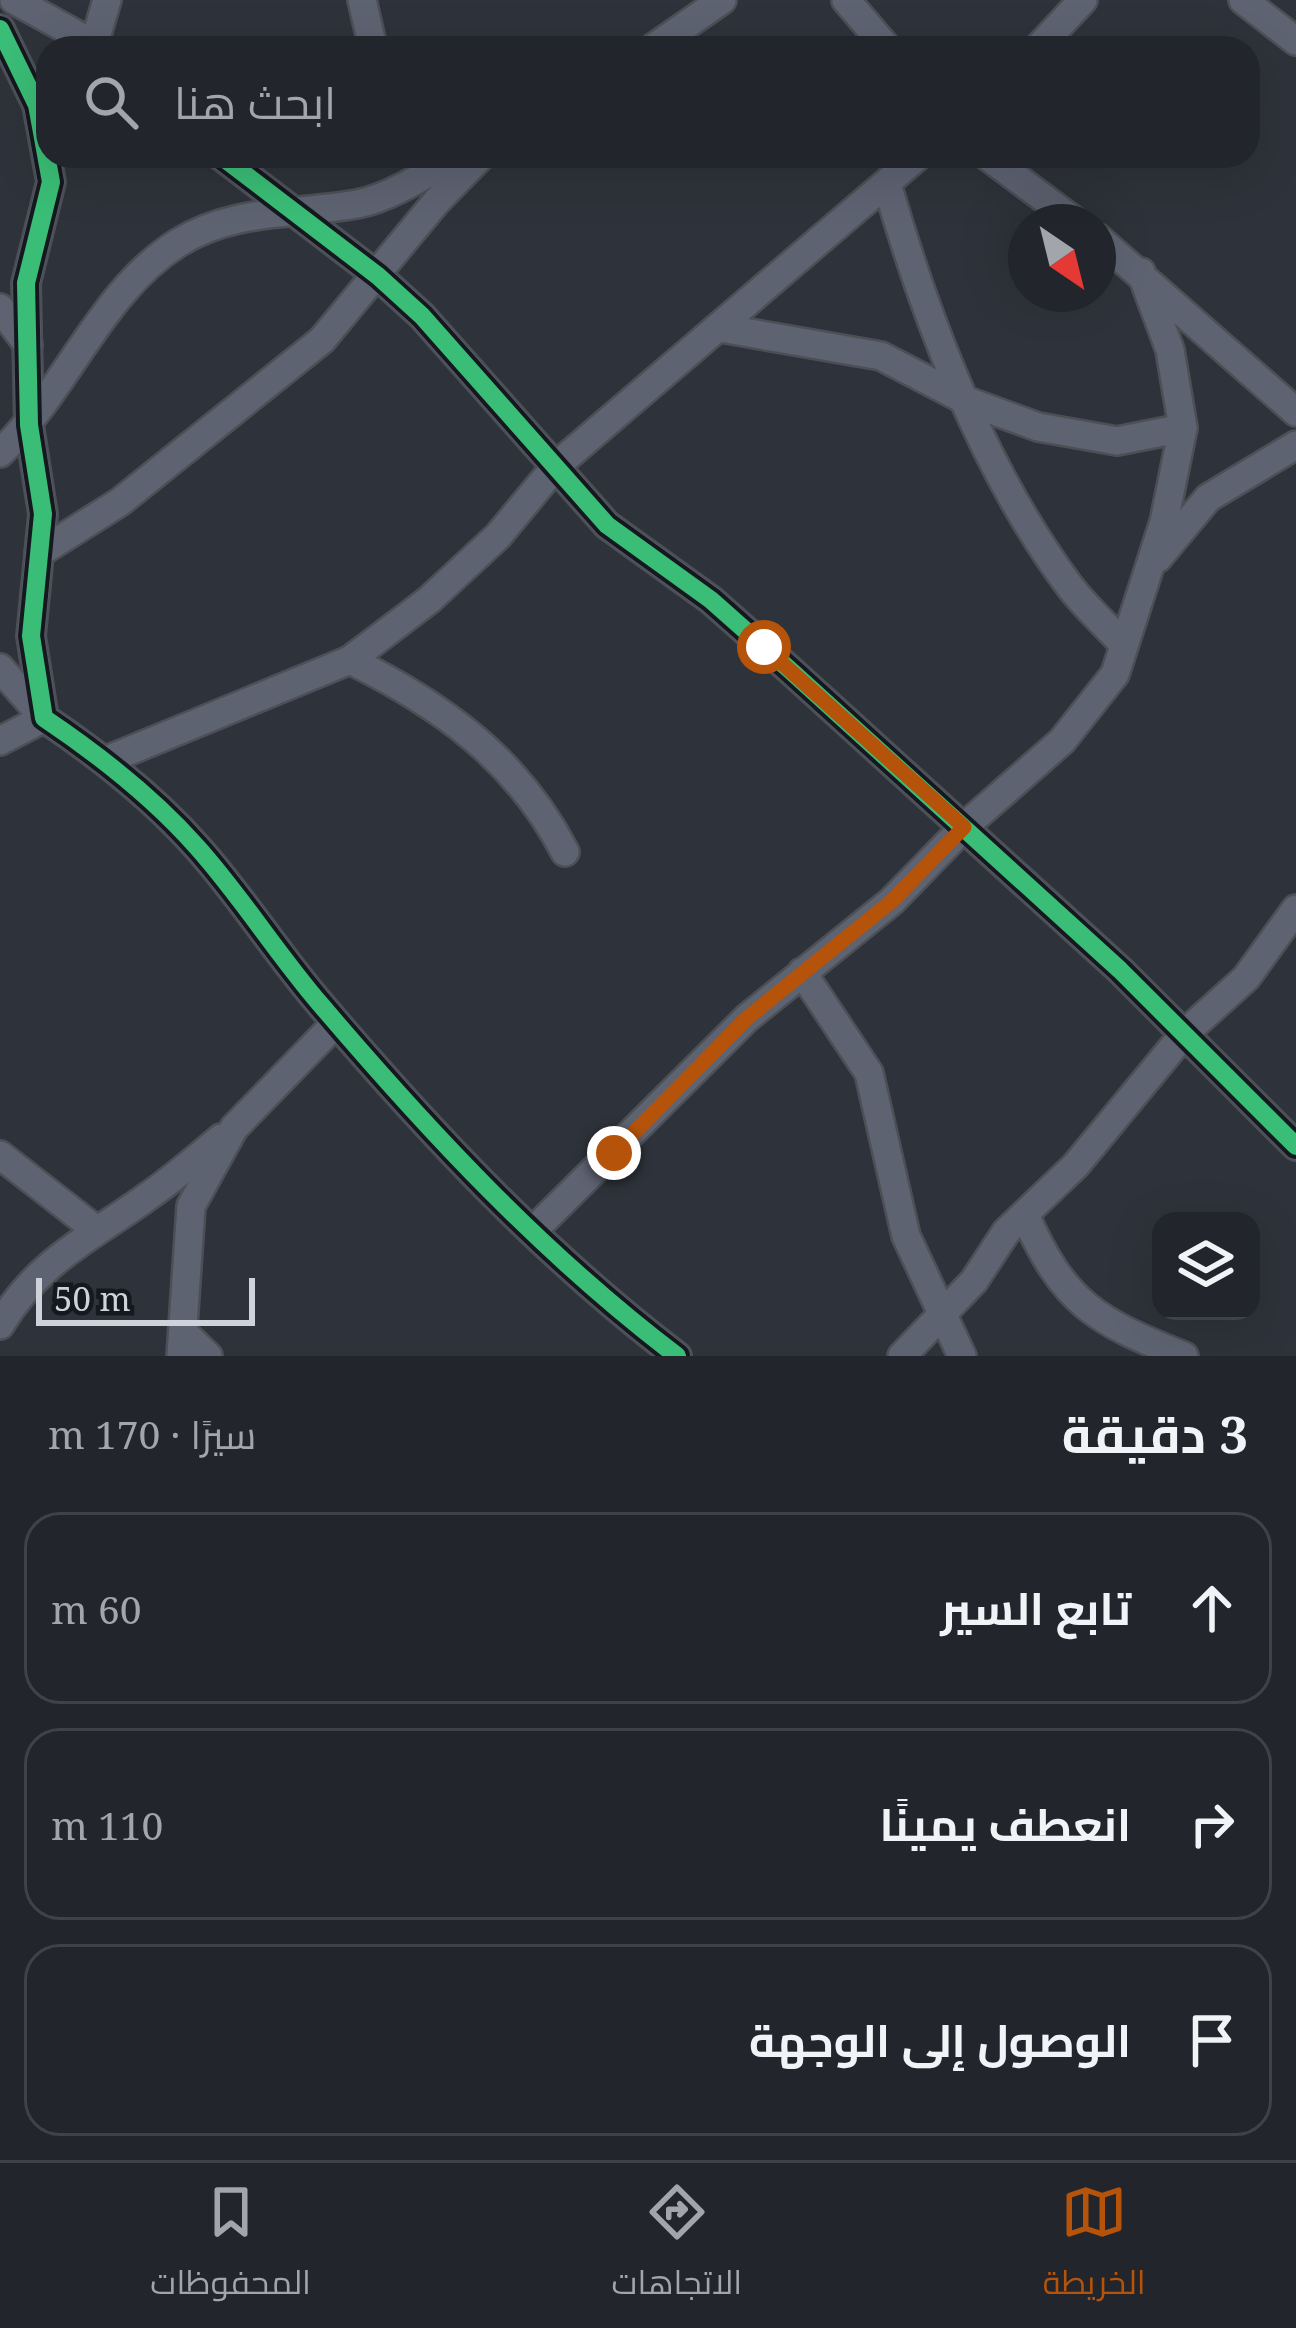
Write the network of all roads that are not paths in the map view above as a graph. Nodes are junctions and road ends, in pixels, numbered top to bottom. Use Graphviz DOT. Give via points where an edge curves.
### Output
graph roads {
  1 [pos="14,0"];
  2 [pos="107,0"];
  3 [pos="362,0"];
  4 [pos="722,0"];
  5 [pos="846,0"];
  6 [pos="1083,0"];
  7 [pos="1243,0"];
  8 [pos="0,29"];
  9 [pos="79,36"];
  10 [pos="99,36"];
  11 [pos="370,36"];
  12 [pos="670,36"];
  13 [pos="876,36"];
  14 [pos="1049,36"];
  15 [pos="1296,41"];
  16 [pos="36,103"];
  17 [pos="236,168"];
  18 [pos="396,168"];
  19 [pos="433,168"];
  20 [pos="471,168"];
  21 [pos="905,168"];
  22 [pos="1003,168"];
  23 [pos="55,169"];
  24 [pos="887,184"];
  25 [pos="398,186"];
  26 [pos="1052,204"];
  27 [pos="293,212"];
  28 [pos="1116,252"];
  29 [pos="1141,272"];
  30 [pos="378,275"];
  31 [pos="0,308"];
  32 [pos="721,328"];
  33 [pos="28,345"];
  34 [pos="967,401"];
  35 [pos="1296,412"];
  36 [pos="0,425"];
  37 [pos="29,425"];
  38 [pos="1183,428"];
  39 [pos="1296,445"];
  40 [pos="0,453"];
  41 [pos="556,466"];
  42 [pos="39,553"];
  43 [pos="1148,571"];
  44 [pos="1124,645"];
  45 [pos="350,660"];
  46 [pos="0,668"];
  47 [pos="44,718"];
  48 [pos="0,741"];
  49 [pos="107,760"];
  50 [pos="964,827"];
  51 [pos="565,853"];
  52 [pos="1296,909"];
  53 [pos="802,972"];
  54 [pos="336,1023"];
  55 [pos="1184,1034"];
  56 [pos="234,1128"];
  57 [pos="1296,1146"];
  58 [pos="0,1155"];
  59 [pos="1025,1215"];
  60 [pos="95,1229"];
  61 [pos="532,1232"];
  62 [pos="945,1313"];
  63 [pos="0,1325"];
  64 [pos="183,1345"];
  65 [pos="664,1352"];
  66 [pos="208,1356"];
  67 [pos="902,1356"];
  68 [pos="962,1356"];
  69 [pos="1184,1356"];
  1 -- 9 [label="street"];
  2 -- 10 [label="street"];
  3 -- 11 [label="street"];
  4 -- 12 [label="street"];
  5 -- 13 [label="street"];
  6 -- 14 [label="street"];
  7 -- 15 [label="street"];
  8 -- 16 [label="street"];
  17 -- 27 [label="street"];
  18 -- 25 [label="street"];
  19 -- 25 [label="street"];
  20 -- 30 [label="street"];
  21 -- 24 [label="street"];
  22 -- 26 [label="street"];
  23 -- 33 [label="street" via="26,283"];
  24 -- 32 [label="street"];
  24 -- 34 [label="street"];
  25 -- 27 [label="street" via="363,203"];
  27 -- 30 [label="street"];
  27 -- 37 [label="street" via="238,216 179,242 126,287"];
  28 -- 29 [label="street"];
  29 -- 35 [label="street"];
  29 -- 38 [label="street" via="1170,350"];
  30 -- 41 [label="street"];
  30 -- 42 [label="street" via="322,340 120,502"];
  31 -- 33 [label="street"];
  32 -- 34 [label="street" via="881,356"];
  32 -- 41 [label="street"];
  33 -- 37 [label="street"];
  34 -- 38 [label="street" via="1038,427 1117,441"];
  34 -- 44 [label="street" via="1069,585"];
  36 -- 37 [label="street"];
  37 -- 40 [label="street"];
  37 -- 42 [label="street" via="44,514"];
  38 -- 43 [label="street"];
  39 -- 43 [label="street" via="1208,498"];
  41 -- 45 [label="street" via="498,536"];
  41 -- 50 [label="street" via="607,525 711,600"];
  42 -- 47 [label="street" via="31,636"];
  43 -- 44 [label="street"];
  44 -- 50 [label="street" via="1115,674 1062,741"];
  45 -- 49 [label="street"];
  45 -- 51 [label="street" via="421,695 492,749 548,818"];
  46 -- 47 [label="street"];
  47 -- 48 [label="street"];
  47 -- 49 [label="street"];
  49 -- 54 [label="street" via="197,847"];
  50 -- 53 [label="street" via="892,901"];
  50 -- 55 [label="street"];
  52 -- 55 [label="street" via="1246,978"];
  53 -- 61 [label="street"];
  53 -- 62 [label="street" via="869,1073 906,1236"];
  54 -- 56 [label="street"];
  54 -- 61 [label="street"];
  55 -- 57 [label="street"];
  55 -- 59 [label="street"];
  56 -- 60 [label="street"];
  56 -- 64 [label="street" via="191,1206"];
  58 -- 60 [label="street"];
  59 -- 62 [label="street"];
  59 -- 69 [label="street" via="1063,1289 1122,1331"];
  60 -- 63 [label="street" via="70,1244"];
  61 -- 65 [label="street"];
  62 -- 67 [label="street"];
  62 -- 68 [label="street"];
  64 -- 66 [label="street"];
}
